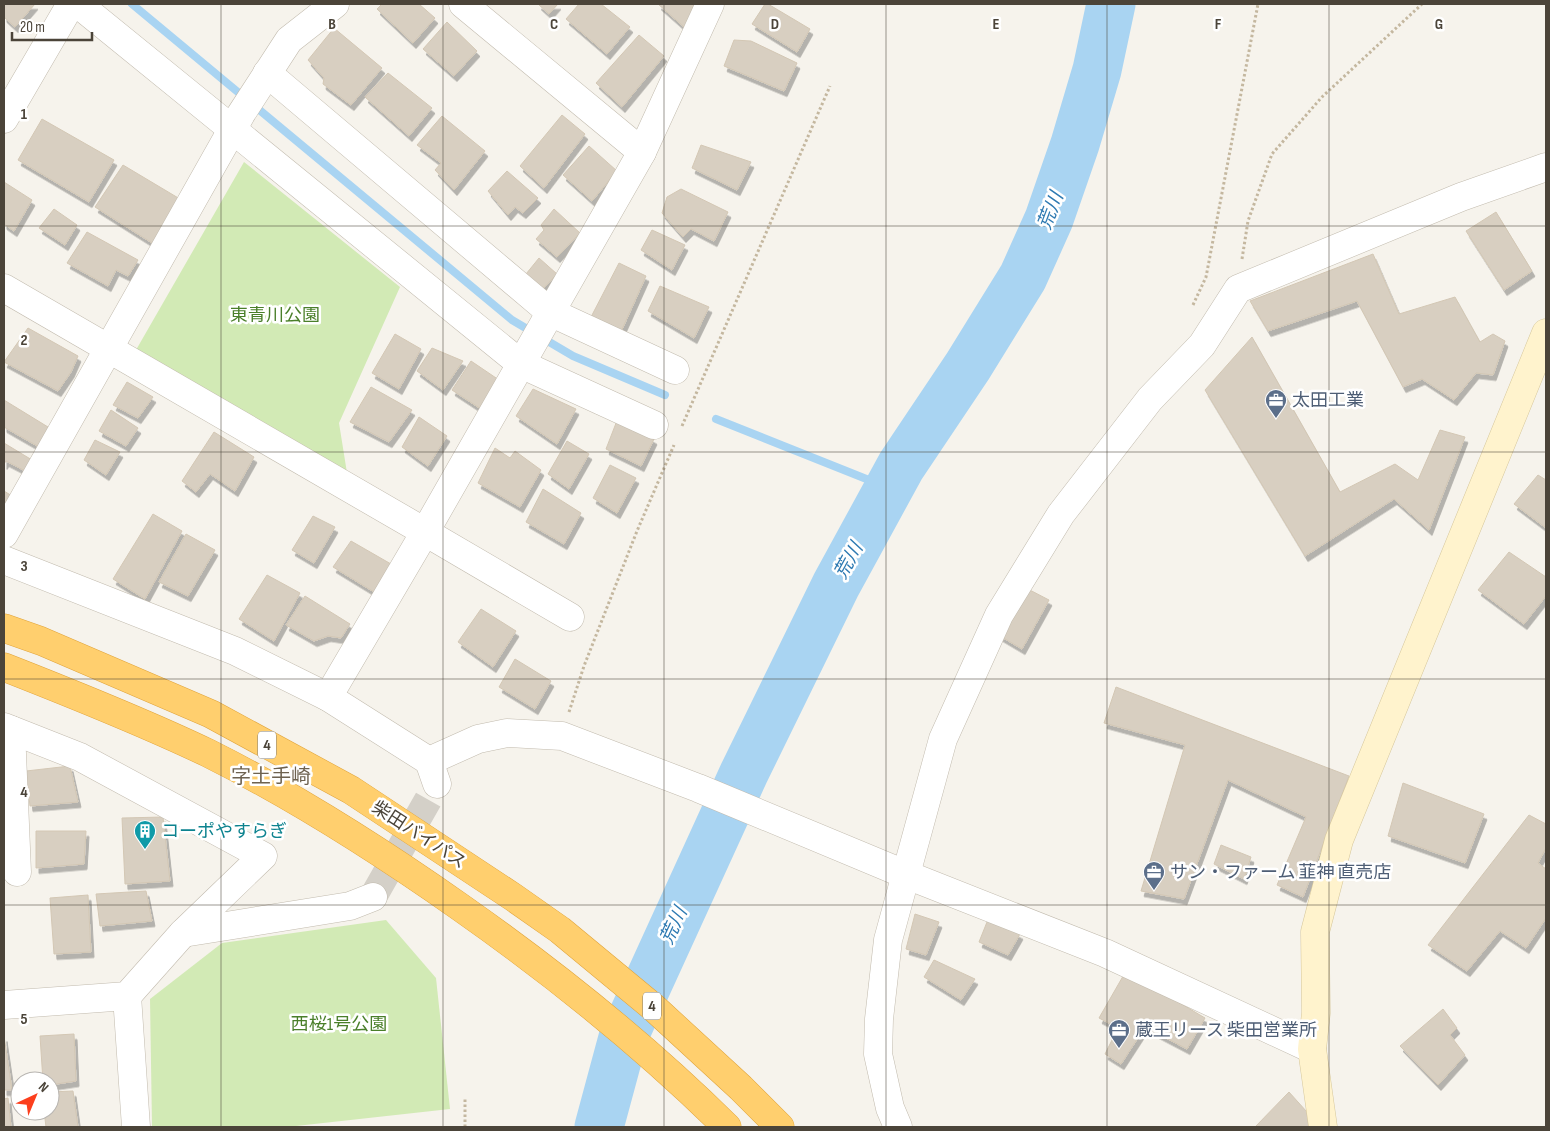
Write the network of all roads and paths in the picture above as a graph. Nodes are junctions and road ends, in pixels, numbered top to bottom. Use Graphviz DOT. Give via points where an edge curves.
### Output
graph roads {
  1 [pos="71,4"];
  2 [pos="78,4"];
  3 [pos="335,4"];
  4 [pos="463,4"];
  5 [pos="710,4"];
  6 [pos="1258,4"];
  7 [pos="1422,4"];
  8 [pos="264,78"];
  9 [pos="830,86"];
  10 [pos="4,119"];
  11 [pos="237,122"];
  12 [pos="642,152"];
  13 [pos="1546,166"];
  14 [pos="4,288"];
  15 [pos="1238,289"];
  16 [pos="1190,312"];
  17 [pos="547,318"];
  18 [pos="1546,334"];
  19 [pos="108,349"];
  20 [pos="524,359"];
  21 [pos="675,370"];
  22 [pos="681,429"];
  23 [pos="666,431"];
  24 [pos="425,532"];
  25 [pos="4,534"];
  26 [pos="4,560"];
  27 [pos="570,618"];
  28 [pos="4,628"];
  29 [pos="4,668"];
  30 [pos="328,697"];
  31 [pos="7,729"];
  32 [pos="562,736"];
  33 [pos="17,872"];
  34 [pos="907,874"];
  35 [pos="373,897"];
  36 [pos="183,933"];
  37 [pos="128,996"];
  38 [pos="4,1005"];
  39 [pos="1312,1049"];
  40 [pos="465,1097"];
  41 [pos="136,1127"];
  42 [pos="464,1127"];
  43 [pos="727,1127"];
  44 [pos="780,1127"];
  45 [pos="898,1127"];
  46 [pos="1323,1127"];
  1 -- 10 [label="street"];
  2 -- 11 [label="street"];
  3 -- 8 [label="street" via="288,40"];
  4 -- 12 [label="street"];
  5 -- 12 [label="street"];
  6 -- 16 [label="path" via="1206,277"];
  7 -- 15 [label="path" via="1322,97 1272,154 1248,221"];
  8 -- 11 [label="street"];
  8 -- 17 [label="street"];
  9 -- 22 [label="path"];
  11 -- 19 [label="street"];
  11 -- 20 [label="street"];
  12 -- 17 [label="street"];
  13 -- 15 [label="street" via="1461,197"];
  14 -- 19 [label="street"];
  15 -- 34 [label="street" via="1202,345 1150,399 1061,514 999,615 943,739"];
  17 -- 20 [label="street"];
  17 -- 21 [label="street"];
  18 -- 39 [label="street" via="1339,840 1315,932 1316,1013"];
  19 -- 24 [label="street"];
  19 -- 25 [label="street"];
  20 -- 23 [label="street"];
  20 -- 24 [label="street"];
  23 -- 32 [label="path" via="637,531 584,666"];
  24 -- 27 [label="street"];
  24 -- 30 [label="street"];
  26 -- 30 [label="street" via="235,651"];
  28 -- 44 [label="highway, 柴田バイパス / 4" via="210,714 351,790 560,930 653,1007"];
  29 -- 43 [label="highway, 柴田バイパス / 4" via="102,705 208,754 334,822 426,883 575,992 643,1048"];
  30 -- 32 [label="street" via="433,773 478,739 507,733"];
  31 -- 33 [label="street"];
  31 -- 36 [label="street" via="80,757 263,856"];
  32 -- 34 [label="street"];
  34 -- 39 [label="street" via="1105,953"];
  34 -- 45 [label="street" via="888,940 878,1054 890,1108"];
  35 -- 36 [label="street" via="350,906"];
  36 -- 37 [label="street"];
  37 -- 38 [label="street"];
  37 -- 41 [label="street"];
  39 -- 46 [label="street"];
  40 -- 42 [label="path"];
}
